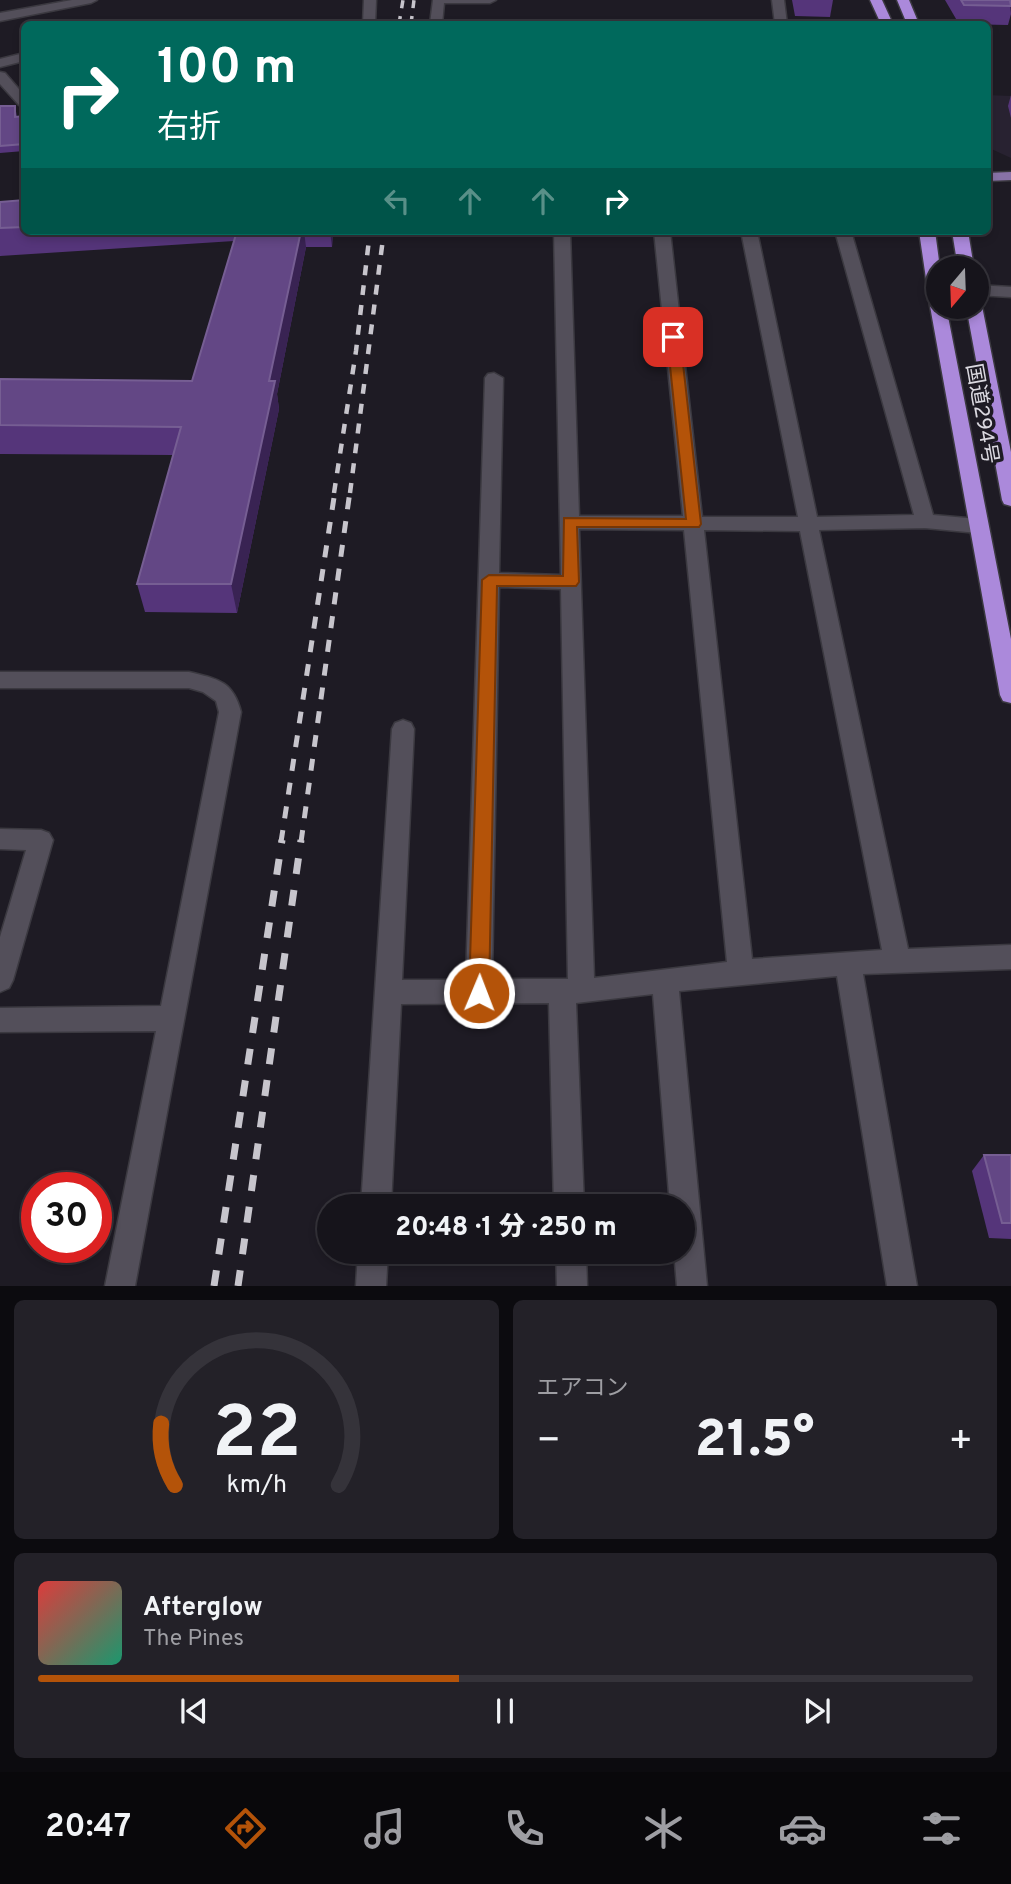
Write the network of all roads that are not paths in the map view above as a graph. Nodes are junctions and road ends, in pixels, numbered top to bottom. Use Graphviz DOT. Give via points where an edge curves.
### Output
graph roads {
  1 [pos="91,0"];
  2 [pos="370,0"];
  3 [pos="439,0"];
  4 [pos="490,0"];
  5 [pos="778,0"];
  6 [pos="876,0"];
  7 [pos="903,0"];
  8 [pos="65,1"];
  9 [pos="0,18"];
  10 [pos="369,21"];
  11 [pos="436,21"];
  12 [pos="782,21"];
  13 [pos="886,21"];
  14 [pos="911,21"];
  15 [pos="21,58"];
  16 [pos="0,63"];
  17 [pos="0,76"];
  18 [pos="21,99"];
  19 [pos="1011,176"];
  20 [pos="991,177"];
  21 [pos="562,235"];
  22 [pos="662,235"];
  23 [pos="750,235"];
  24 [pos="844,235"];
  25 [pos="928,235"];
  26 [pos="961,235"];
  27 [pos="931,256"];
  28 [pos="965,256"];
  29 [pos="989,291"];
  30 [pos="1011,292"];
  31 [pos="941,319"];
  32 [pos="976,319"];
  33 [pos="494,378"];
  34 [pos="1011,500"];
  35 [pos="925,521"];
  36 [pos="569,522"];
  37 [pos="693,524"];
  38 [pos="808,524"];
  39 [pos="978,526"];
  40 [pos="489,580"];
  41 [pos="571,582"];
  42 [pos="0,680"];
  43 [pos="1011,695"];
  44 [pos="403,729"];
  45 [pos="0,839"];
  46 [pos="1011,957"];
  47 [pos="897,960"];
  48 [pos="848,963"];
  49 [pos="741,972"];
  50 [pos="0,980"];
  51 [pos="665,981"];
  52 [pos="572,991"];
  53 [pos="388,992"];
  54 [pos="479,993"];
  55 [pos="173,1018"];
  56 [pos="0,1020"];
  57 [pos="377,1194"];
  58 [pos="569,1194"];
  59 [pos="372,1264"];
  60 [pos="571,1264"];
  61 [pos="120,1286"];
  62 [pos="371,1286"];
  63 [pos="572,1286"];
  64 [pos="692,1286"];
  65 [pos="902,1286"];
  1 -- 8 [label="street"];
  2 -- 10 [label="street"];
  3 -- 4 [label="street"];
  3 -- 11 [label="street"];
  5 -- 12 [label="street"];
  6 -- 13 [label="highway"];
  7 -- 14 [label="highway"];
  8 -- 9 [label="street"];
  15 -- 16 [label="street"];
  17 -- 18 [label="street"];
  19 -- 20 [label="main road"];
  21 -- 36 [label="street"];
  22 -- 37 [label="street"];
  23 -- 38 [label="street"];
  24 -- 35 [label="street"];
  25 -- 27 [label="highway, 国道294号"];
  26 -- 28 [label="highway"];
  29 -- 30 [label="street"];
  31 -- 39 [label="highway, 国道294号"];
  32 -- 34 [label="highway, 国道294号"];
  33 -- 40 [label="street"];
  35 -- 38 [label="street"];
  35 -- 39 [label="street"];
  36 -- 37 [label="street"];
  36 -- 41 [label="street"];
  37 -- 38 [label="street"];
  37 -- 49 [label="street"];
  38 -- 47 [label="street"];
  39 -- 43 [label="highway, 国道294号"];
  40 -- 41 [label="street"];
  40 -- 54 [label="street"];
  41 -- 52 [label="street"];
  42 -- 55 [label="street" via="189,680 226,696 230,712"];
  44 -- 53 [label="street"];
  45 -- 50 [label="street" via="41,840"];
  46 -- 47 [label="street"];
  47 -- 48 [label="street"];
  48 -- 49 [label="street"];
  48 -- 65 [label="street"];
  49 -- 51 [label="street"];
  51 -- 52 [label="street"];
  51 -- 64 [label="street"];
  52 -- 54 [label="street"];
  52 -- 58 [label="street"];
  53 -- 54 [label="street"];
  53 -- 57 [label="street"];
  55 -- 56 [label="street"];
  55 -- 61 [label="street"];
  59 -- 62 [label="street"];
  60 -- 63 [label="street"];
}
